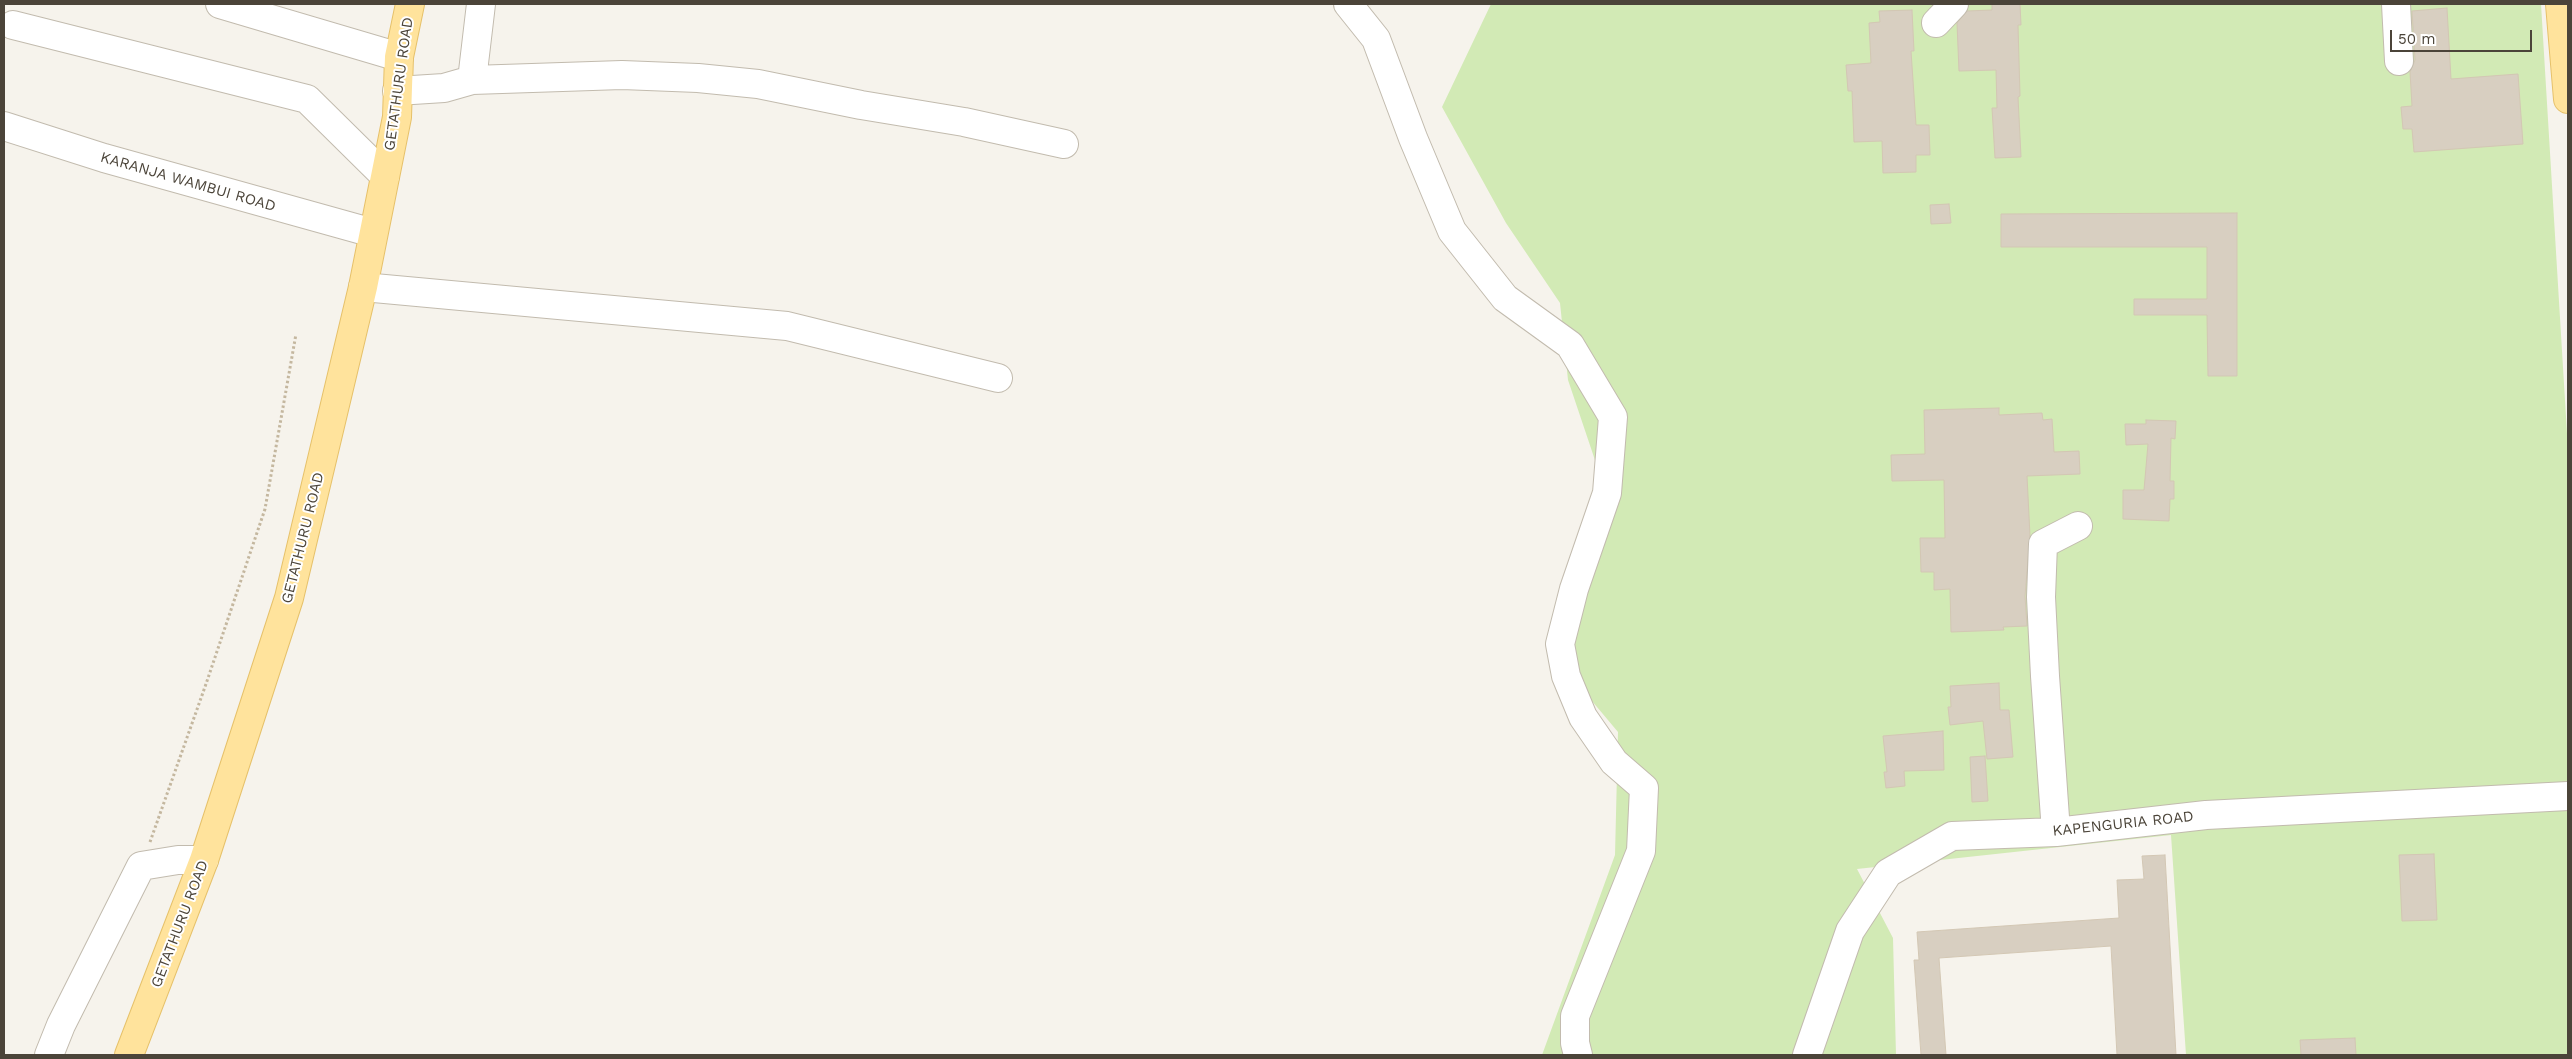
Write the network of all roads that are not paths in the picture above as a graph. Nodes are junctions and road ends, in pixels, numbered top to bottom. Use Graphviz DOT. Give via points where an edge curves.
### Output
graph roads {
  1 [pos="220,4"];
  2 [pos="410,4"];
  3 [pos="481,4"];
  4 [pos="1348,4"];
  5 [pos="2396,4"];
  6 [pos="2560,4"];
  7 [pos="13,25"];
  8 [pos="399,57"];
  9 [pos="2399,61"];
  10 [pos="472,80"];
  11 [pos="397,91"];
  12 [pos="2568,99"];
  13 [pos="4,126"];
  14 [pos="1064,144"];
  15 [pos="385,176"];
  16 [pos="373,233"];
  17 [pos="363,287"];
  18 [pos="998,378"];
  19 [pos="2078,526"];
  20 [pos="2568,796"];
  21 [pos="2056,832"];
  22 [pos="204,860"];
  23 [pos="50,1055"];
  24 [pos="129,1055"];
  25 [pos="1578,1055"];
  26 [pos="1807,1055"];
  1 -- 8 [label="street"];
  2 -- 8 [label="main road, GETATHURU ROAD"];
  3 -- 10 [label="street"];
  4 -- 25 [label="street" via="1376,39 1452,231 1504,298 1570,345 1613,417 1607,493 1574,589 1560,644 1566,676 1583,718 1614,762 1644,788 1641,851 1575,1016"];
  5 -- 9 [label="street"];
  6 -- 12 [label="main road"];
  7 -- 15 [label="street" via="307,98"];
  8 -- 11 [label="main road, GETATHURU ROAD"];
  10 -- 11 [label="street" via="444,88"];
  10 -- 14 [label="street" via="622,75 706,78 758,84"];
  11 -- 15 [label="main road, GETATHURU ROAD" via="397,117"];
  13 -- 16 [label="street, KARANJA WAMBUI ROAD" via="104,158"];
  15 -- 16 [label="main road, GETATHURU ROAD"];
  16 -- 17 [label="main road, GETATHURU ROAD"];
  17 -- 18 [label="street" via="787,326"];
  17 -- 22 [label="main road, GETATHURU ROAD" via="289,598"];
  19 -- 21 [label="street" via="2043,544 2044,676"];
  20 -- 21 [label="street, KAPENGURIA ROAD" via="2206,814"];
  21 -- 26 [label="street, KAPENGURIA ROAD" via="1952,836 1888,873 1850,931"];
  22 -- 23 [label="street" via="141,866 61,1025"];
  22 -- 24 [label="main road, GETATHURU ROAD"];
}
